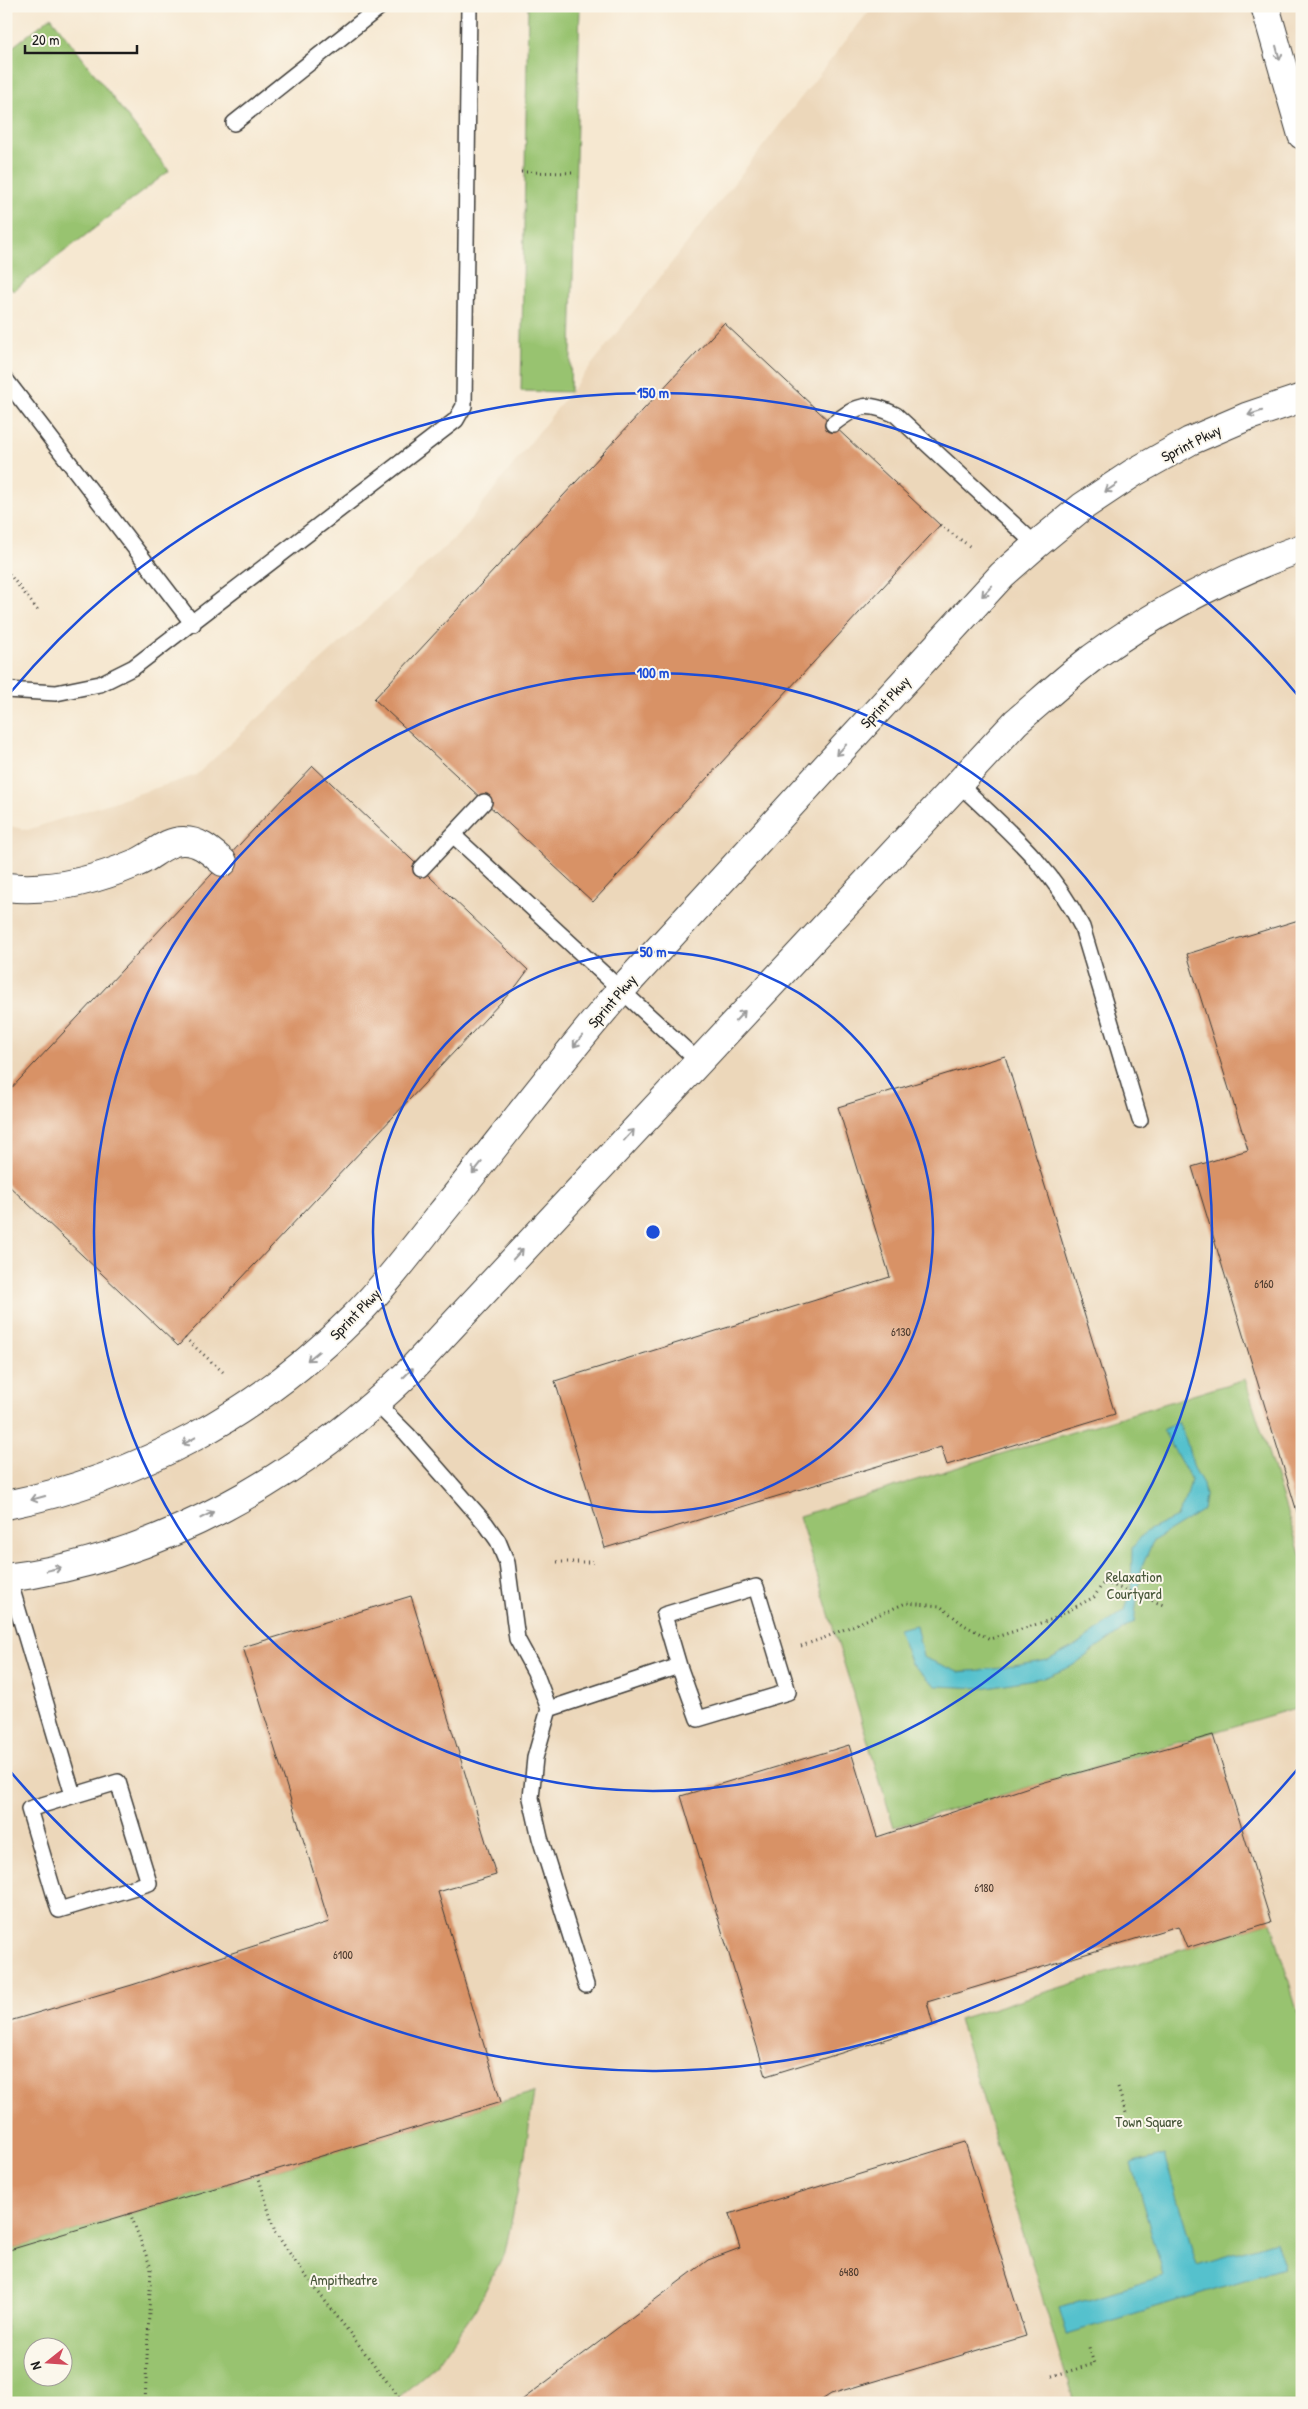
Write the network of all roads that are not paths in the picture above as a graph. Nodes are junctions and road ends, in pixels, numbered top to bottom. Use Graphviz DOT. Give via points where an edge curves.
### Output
graph roads {
  1 [pos="381,6"];
  2 [pos="469,6"];
  3 [pos="1264,7"];
  4 [pos="234,123"];
  5 [pos="1302,135"];
  6 [pos="6,380"];
  7 [pos="1302,398"];
  8 [pos="833,424"];
  9 [pos="1036,545"];
  10 [pos="1302,548"];
  11 [pos="193,624"];
  12 [pos="6,690"];
  13 [pos="958,783"];
  14 [pos="484,802"];
  15 [pos="453,835"];
  16 [pos="223,862"];
  17 [pos="422,869"];
  18 [pos="6,887"];
  19 [pos="621,990"];
  20 [pos="698,1061"];
  21 [pos="1140,1120"];
  22 [pos="376,1403"];
  23 [pos="6,1505"];
  24 [pos="7,1575"];
  25 [pos="679,1666"];
  26 [pos="548,1710"];
  27 [pos="74,1795"];
  28 [pos="586,1985"];
  1 -- 4 [label="lane"];
  2 -- 11 [label="lane" via="464,406 456,420"];
  3 -- 5 [label="street, one-way"];
  6 -- 11 [label="lane"];
  7 -- 9 [label="street, Sprint Pkwy, one-way" via="1190,441 1090,502"];
  8 -- 9 [label="lane" via="852,409 875,405 896,415"];
  9 -- 19 [label="street, Sprint Pkwy, one-way" via="1002,575"];
  10 -- 13 [label="street" via="1265,561 1199,592 1142,624 1092,659 1016,722"];
  11 -- 12 [label="lane" via="134,667 100,684 56,692"];
  20 -- 13 [label="street, one-way"];
  13 -- 21 [label="lane" via="1050,874 1070,902 1082,927"];
  14 -- 15 [label="lane"];
  15 -- 17 [label="lane"];
  15 -- 19 [label="lane"];
  16 -- 18 [label="street" via="195,842 182,840 95,879 53,887"];
  19 -- 20 [label="lane"];
  19 -- 23 [label="street, Sprint Pkwy, one-way" via="382,1286 320,1350 232,1417 181,1446 76,1488"];
  22 -- 20 [label="street, one-way" via="410,1371"];
  24 -- 22 [label="street, one-way" via="101,1557 147,1542 197,1520 282,1473 332,1440"];
  22 -- 26 [label="lane" via="498,1541 507,1563 517,1639"];
  24 -- 27 [label="lane"];
  25 -- 25 [label="lane" via="698,1719 788,1692 756,1587 664,1615"];
  25 -- 26 [label="lane"];
  26 -- 28 [label="lane" via="535,1758 531,1798 540,1838"];
  27 -- 27 [label="lane" via="29,1808 59,1910 149,1883 118,1782"];
}
